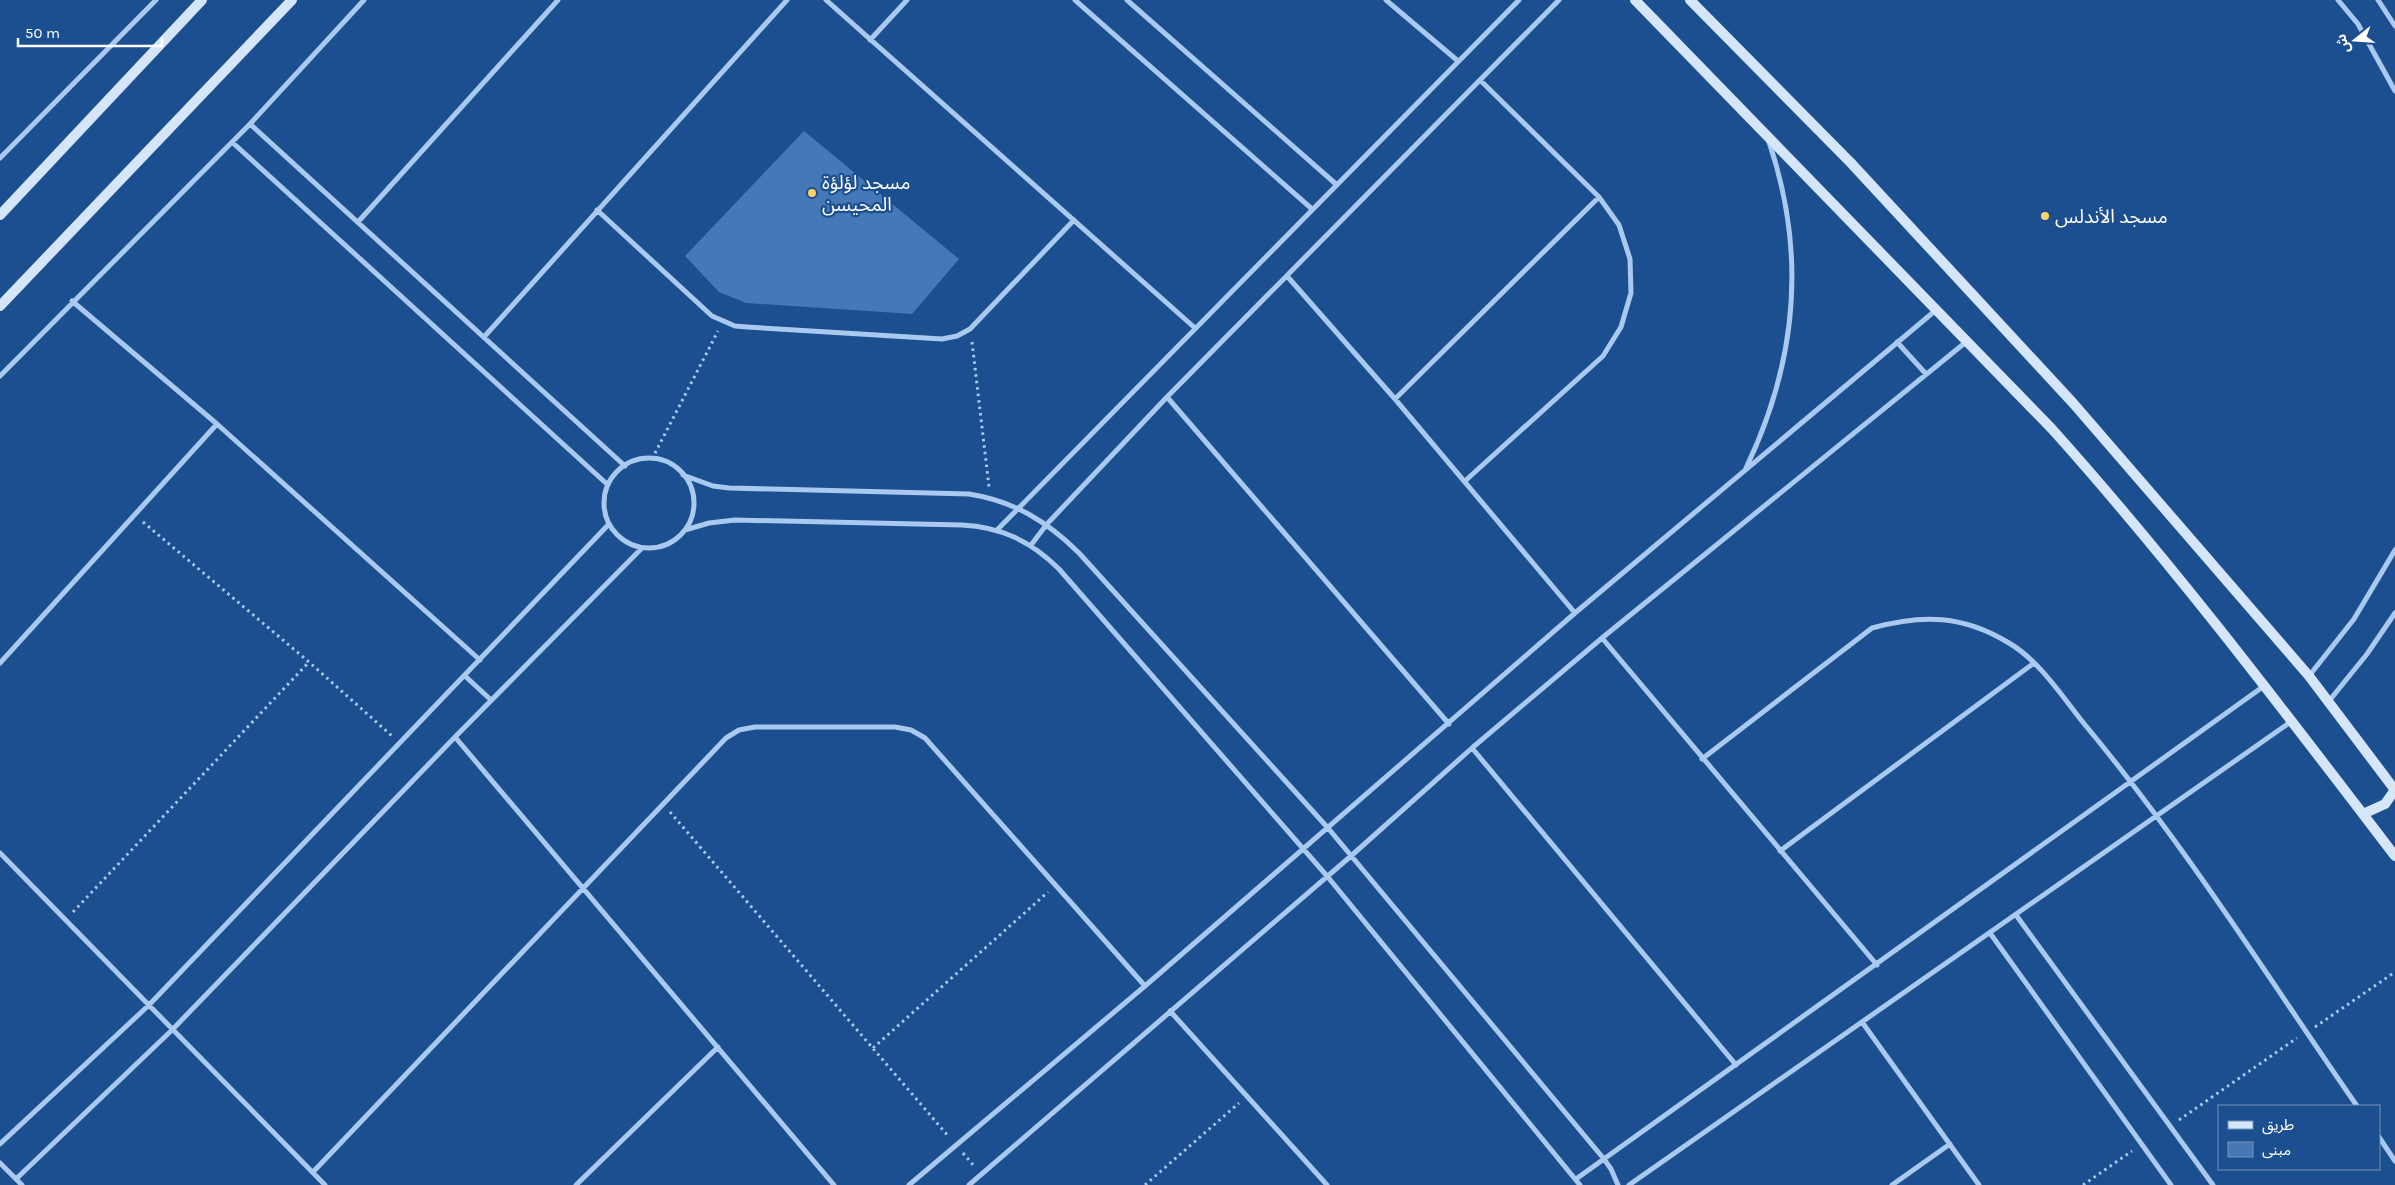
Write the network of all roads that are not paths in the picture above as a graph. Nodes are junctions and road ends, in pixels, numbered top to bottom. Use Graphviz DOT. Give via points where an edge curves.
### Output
graph roads {
  1 [pos="156,0"];
  2 [pos="202,0"];
  3 [pos="292,0"];
  4 [pos="364,0"];
  5 [pos="558,0"];
  6 [pos="787,0"];
  7 [pos="826,0"];
  8 [pos="907,0"];
  9 [pos="1075,0"];
  10 [pos="1127,0"];
  11 [pos="1386,0"];
  12 [pos="1519,0"];
  13 [pos="1559,0"];
  14 [pos="1635,0"];
  15 [pos="1690,0"];
  16 [pos="2338,0"];
  17 [pos="2378,0"];
  18 [pos="2395,26"];
  19 [pos="870,40"];
  20 [pos="1458,62"];
  21 [pos="1480,80"];
  22 [pos="2395,91"];
  23 [pos="250,124"];
  24 [pos="1767,137"];
  25 [pos="232,142"];
  26 [pos="0,158"];
  27 [pos="1336,185"];
  28 [pos="1599,197"];
  29 [pos="1312,209"];
  30 [pos="597,210"];
  31 [pos="0,215"];
  32 [pos="1074,220"];
  33 [pos="358,222"];
  34 [pos="1287,276"];
  35 [pos="72,301"];
  36 [pos="0,306"];
  37 [pos="1936,310"];
  38 [pos="1195,328"];
  39 [pos="484,337"];
  40 [pos="1897,342"];
  41 [pos="1966,342"];
  42 [pos="1926,374"];
  43 [pos="0,376"];
  44 [pos="1167,398"];
  45 [pos="1395,399"];
  46 [pos="217,424"];
  47 [pos="625,466"];
  48 [pos="1745,471"];
  49 [pos="683,475"];
  50 [pos="1465,481"];
  51 [pos="608,485"];
  52 [pos="1020,508"];
  53 [pos="609,524"];
  54 [pos="1047,524"];
  55 [pos="684,530"];
  56 [pos="997,530"];
  57 [pos="1031,545"];
  58 [pos="642,548"];
  59 [pos="2395,550"];
  60 [pos="1575,613"];
  61 [pos="2395,613"];
  62 [pos="1602,638"];
  63 [pos="480,660"];
  64 [pos="0,663"];
  65 [pos="2034,663"];
  66 [pos="465,676"];
  67 [pos="2309,676"];
  68 [pos="2264,686"];
  69 [pos="491,700"];
  70 [pos="2329,701"];
  71 [pos="2292,720"];
  72 [pos="1449,724"];
  73 [pos="455,737"];
  74 [pos="1472,748"];
  75 [pos="1702,759"];
  76 [pos="2133,782"];
  77 [pos="2395,790"];
  78 [pos="2363,814"];
  79 [pos="2157,817"];
  80 [pos="1328,828"];
  81 [pos="1304,849"];
  82 [pos="1780,851"];
  83 [pos="0,853"];
  84 [pos="1352,856"];
  85 [pos="2395,856"];
  86 [pos="1327,876"];
  87 [pos="584,887"];
  88 [pos="2016,915"];
  89 [pos="1990,933"];
  90 [pos="1877,965"];
  91 [pos="1145,986"];
  92 [pos="149,1005"];
  93 [pos="1170,1010"];
  94 [pos="1862,1022"];
  95 [pos="172,1030"];
  96 [pos="718,1047"];
  97 [pos="1736,1066"];
  98 [pos="2356,1105"];
  99 [pos="2380,1138"];
  100 [pos="0,1144"];
  101 [pos="1950,1144"];
  102 [pos="1604,1159"];
  103 [pos="2395,1161"];
  104 [pos="0,1163"];
  105 [pos="313,1172"];
  106 [pos="16,1179"];
  107 [pos="1576,1179"];
  108 [pos="22,1185"];
  109 [pos="325,1185"];
  110 [pos="576,1185"];
  111 [pos="834,1185"];
  112 [pos="909,1185"];
  113 [pos="969,1185"];
  114 [pos="1327,1185"];
  115 [pos="1580,1185"];
  116 [pos="1618,1185"];
  117 [pos="1629,1185"];
  118 [pos="1892,1185"];
  119 [pos="1979,1185"];
  120 [pos="2171,1185"];
  121 [pos="2213,1185"];
  1 -- 26 [label="street"];
  2 -- 31 [label="street"];
  3 -- 36 [label="street"];
  4 -- 23 [label="street"];
  5 -- 33 [label="street"];
  6 -- 30 [label="street"];
  7 -- 19 [label="street"];
  8 -- 19 [label="street"];
  9 -- 29 [label="street"];
  10 -- 27 [label="street"];
  11 -- 20 [label="street"];
  12 -- 20 [label="street"];
  13 -- 21 [label="street"];
  14 -- 24 [label="street"];
  15 -- 67 [label="street" via="1851,164 2073,403"];
  16 -- 22 [label="street" via="2358,24"];
  17 -- 18 [label="street"];
  19 -- 32 [label="street"];
  20 -- 27 [label="street"];
  21 -- 28 [label="street"];
  21 -- 34 [label="street"];
  23 -- 25 [label="street"];
  23 -- 33 [label="street"];
  24 -- 37 [label="street"];
  24 -- 48 [label="street" via="1777,166 1790,228 1791,314 1779,384"];
  25 -- 35 [label="street"];
  25 -- 51 [label="street"];
  27 -- 29 [label="street"];
  28 -- 45 [label="street"];
  28 -- 50 [label="street" via="1619,226 1630,258 1631,293 1621,326 1603,356"];
  29 -- 38 [label="street"];
  30 -- 32 [label="street" via="712,316 723,322 747,328 942,339 970,329"];
  30 -- 39 [label="street"];
  32 -- 38 [label="street"];
  33 -- 39 [label="street"];
  34 -- 44 [label="street"];
  34 -- 45 [label="street"];
  35 -- 43 [label="street"];
  35 -- 46 [label="street"];
  37 -- 40 [label="street"];
  37 -- 41 [label="street"];
  38 -- 52 [label="street"];
  39 -- 47 [label="street"];
  40 -- 42 [label="street"];
  40 -- 48 [label="street"];
  41 -- 42 [label="street"];
  41 -- 68 [label="street" via="2099,482 2190,590"];
  42 -- 62 [label="street"];
  44 -- 54 [label="street"];
  44 -- 72 [label="street"];
  45 -- 50 [label="street"];
  46 -- 63 [label="street"];
  46 -- 64 [label="street"];
  47 -- 49 [label="street" via="633,461 652,459 664,461"];
  47 -- 51 [label="street"];
  48 -- 60 [label="street"];
  49 -- 52 [label="street" via="728,488 970,494 990,497"];
  49 -- 55 [label="street" via="693,497 690,520"];
  50 -- 60 [label="street"];
  51 -- 53 [label="street" via="604,504"];
  52 -- 54 [label="street"];
  52 -- 56 [label="street"];
  53 -- 58 [label="street" via="619,537"];
  53 -- 63 [label="street"];
  54 -- 57 [label="street"];
  54 -- 80 [label="street" via="1079,553"];
  55 -- 56 [label="street" via="735,520 962,525"];
  55 -- 58 [label="street" via="666,545"];
  56 -- 57 [label="street"];
  57 -- 81 [label="street" via="1059,569"];
  58 -- 69 [label="street"];
  59 -- 67 [label="street" via="2354,619"];
  60 -- 72 [label="street"];
  61 -- 70 [label="street"];
  62 -- 74 [label="street"];
  62 -- 75 [label="street"];
  63 -- 66 [label="street"];
  65 -- 75 [label="street" via="2012,644 1958,621 1900,620 1872,628"];
  65 -- 76 [label="street"];
  65 -- 82 [label="street"];
  66 -- 69 [label="street"];
  66 -- 92 [label="street"];
  67 -- 70 [label="street"];
  68 -- 71 [label="street"];
  68 -- 76 [label="street"];
  69 -- 73 [label="street"];
  70 -- 77 [label="street"];
  71 -- 78 [label="street"];
  71 -- 79 [label="street"];
  72 -- 80 [label="street"];
  73 -- 87 [label="street"];
  73 -- 95 [label="street"];
  74 -- 84 [label="street"];
  74 -- 97 [label="street"];
  75 -- 82 [label="street"];
  76 -- 79 [label="street"];
  76 -- 90 [label="street"];
  77 -- 78 [label="street" via="2385,804"];
  78 -- 85 [label="street"];
  79 -- 88 [label="street"];
  79 -- 98 [label="street"];
  80 -- 81 [label="street"];
  80 -- 84 [label="street"];
  81 -- 86 [label="street"];
  81 -- 91 [label="street"];
  82 -- 90 [label="street"];
  83 -- 92 [label="street"];
  84 -- 86 [label="street"];
  84 -- 102 [label="street"];
  86 -- 93 [label="street"];
  86 -- 107 [label="street"];
  87 -- 91 [label="street" via="726,738 739,730 755,727 895,727 911,730 925,738"];
  87 -- 96 [label="street"];
  87 -- 105 [label="street"];
  88 -- 89 [label="street"];
  88 -- 121 [label="street"];
  89 -- 94 [label="street"];
  89 -- 120 [label="street"];
  90 -- 97 [label="street"];
  91 -- 112 [label="street"];
  92 -- 95 [label="street"];
  92 -- 100 [label="street"];
  93 -- 113 [label="street"];
  93 -- 114 [label="street"];
  94 -- 101 [label="street"];
  94 -- 117 [label="street"];
  95 -- 105 [label="street"];
  95 -- 106 [label="street"];
  96 -- 110 [label="street"];
  96 -- 111 [label="street"];
  97 -- 102 [label="street"];
  99 -- 103 [label="street"];
  101 -- 118 [label="street"];
  101 -- 119 [label="street"];
  102 -- 107 [label="street"];
  102 -- 116 [label="street"];
  104 -- 106 [label="street"];
  105 -- 109 [label="street"];
  106 -- 108 [label="street"];
  107 -- 115 [label="street"];
}
